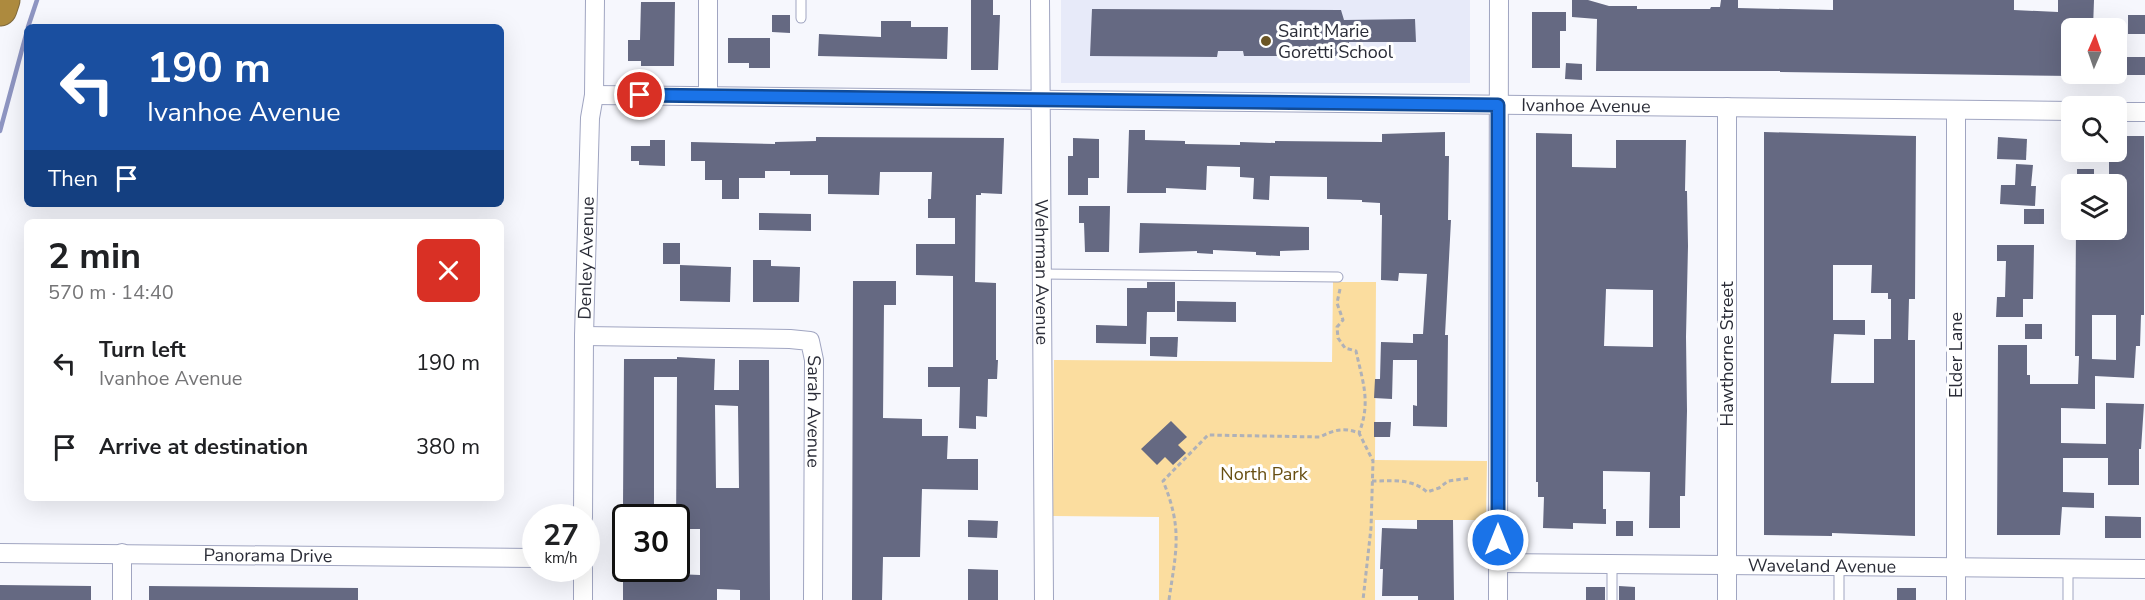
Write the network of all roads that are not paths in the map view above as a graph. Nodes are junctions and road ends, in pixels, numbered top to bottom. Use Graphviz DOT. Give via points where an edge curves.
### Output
graph roads {
  1 [pos="3,0"];
  2 [pos="595,0"];
  3 [pos="708,0"];
  4 [pos="801,0"];
  5 [pos="1040,0"];
  6 [pos="1499,0"];
  7 [pos="0,9"];
  8 [pos="801,18"];
  9 [pos="594,95"];
  10 [pos="708,96"];
  11 [pos="1040,100"];
  12 [pos="1498,105"];
  13 [pos="1727,107"];
  14 [pos="1956,110"];
  15 [pos="2061,111"];
  16 [pos="2127,112"];
  17 [pos="2145,112"];
  18 [pos="1041,274"];
  19 [pos="1338,276"];
  20 [pos="584,336"];
  21 [pos="583,504"];
  22 [pos="0,553"];
  23 [pos="122,553"];
  24 [pos="522,558"];
  25 [pos="1498,563"];
  26 [pos="1612,564"];
  27 [pos="1727,566"];
  28 [pos="1839,566"];
  29 [pos="1956,567"];
  30 [pos="2068,569"];
  31 [pos="2145,569"];
  32 [pos="583,582"];
  33 [pos="122,600"];
  34 [pos="582,600"];
  35 [pos="813,600"];
  36 [pos="1044,600"];
  37 [pos="1498,600"];
  38 [pos="1612,600"];
  39 [pos="1727,600"];
  40 [pos="1839,600"];
  41 [pos="1956,600"];
  42 [pos="2068,600"];
  1 -- 7 [label="highway"];
  2 -- 9 [label="street, Denley Avenue"];
  3 -- 10 [label="street"];
  4 -- 8 [label="lane"];
  5 -- 11 [label="street, Wehrman Avenue"];
  6 -- 12 [label="street"];
  9 -- 10 [label="street, Ivanhoe Avenue"];
  9 -- 20 [label="street, Denley Avenue" via="590,118"];
  10 -- 11 [label="street, Ivanhoe Avenue"];
  11 -- 12 [label="street, Ivanhoe Avenue"];
  11 -- 18 [label="street, Wehrman Avenue"];
  12 -- 13 [label="street, Ivanhoe Avenue"];
  12 -- 25 [label="street"];
  13 -- 14 [label="street, Ivanhoe Avenue"];
  13 -- 27 [label="street, Hawthorne Street"];
  14 -- 15 [label="street, Ivanhoe Avenue"];
  14 -- 29 [label="street, Elder Lane"];
  16 -- 17 [label="street"];
  18 -- 19 [label="lane"];
  18 -- 36 [label="street, Wehrman Avenue"];
  20 -- 21 [label="street, Denley Avenue"];
  20 -- 35 [label="street, Sarah Avenue" via="810,341 814,360"];
  22 -- 23 [label="street, Panorama Drive"];
  23 -- 24 [label="street, Panorama Drive"];
  23 -- 33 [label="street"];
  25 -- 26 [label="street, Waveland Avenue"];
  25 -- 37 [label="street"];
  26 -- 27 [label="street, Waveland Avenue"];
  26 -- 38 [label="lane"];
  27 -- 28 [label="street, Waveland Avenue"];
  27 -- 39 [label="street, Hawthorne Street"];
  28 -- 29 [label="street, Waveland Avenue"];
  28 -- 40 [label="lane"];
  29 -- 30 [label="street, Waveland Avenue"];
  29 -- 41 [label="street, Elder Lane"];
  30 -- 31 [label="street, Waveland Avenue"];
  30 -- 42 [label="lane"];
  32 -- 34 [label="street"];
}
